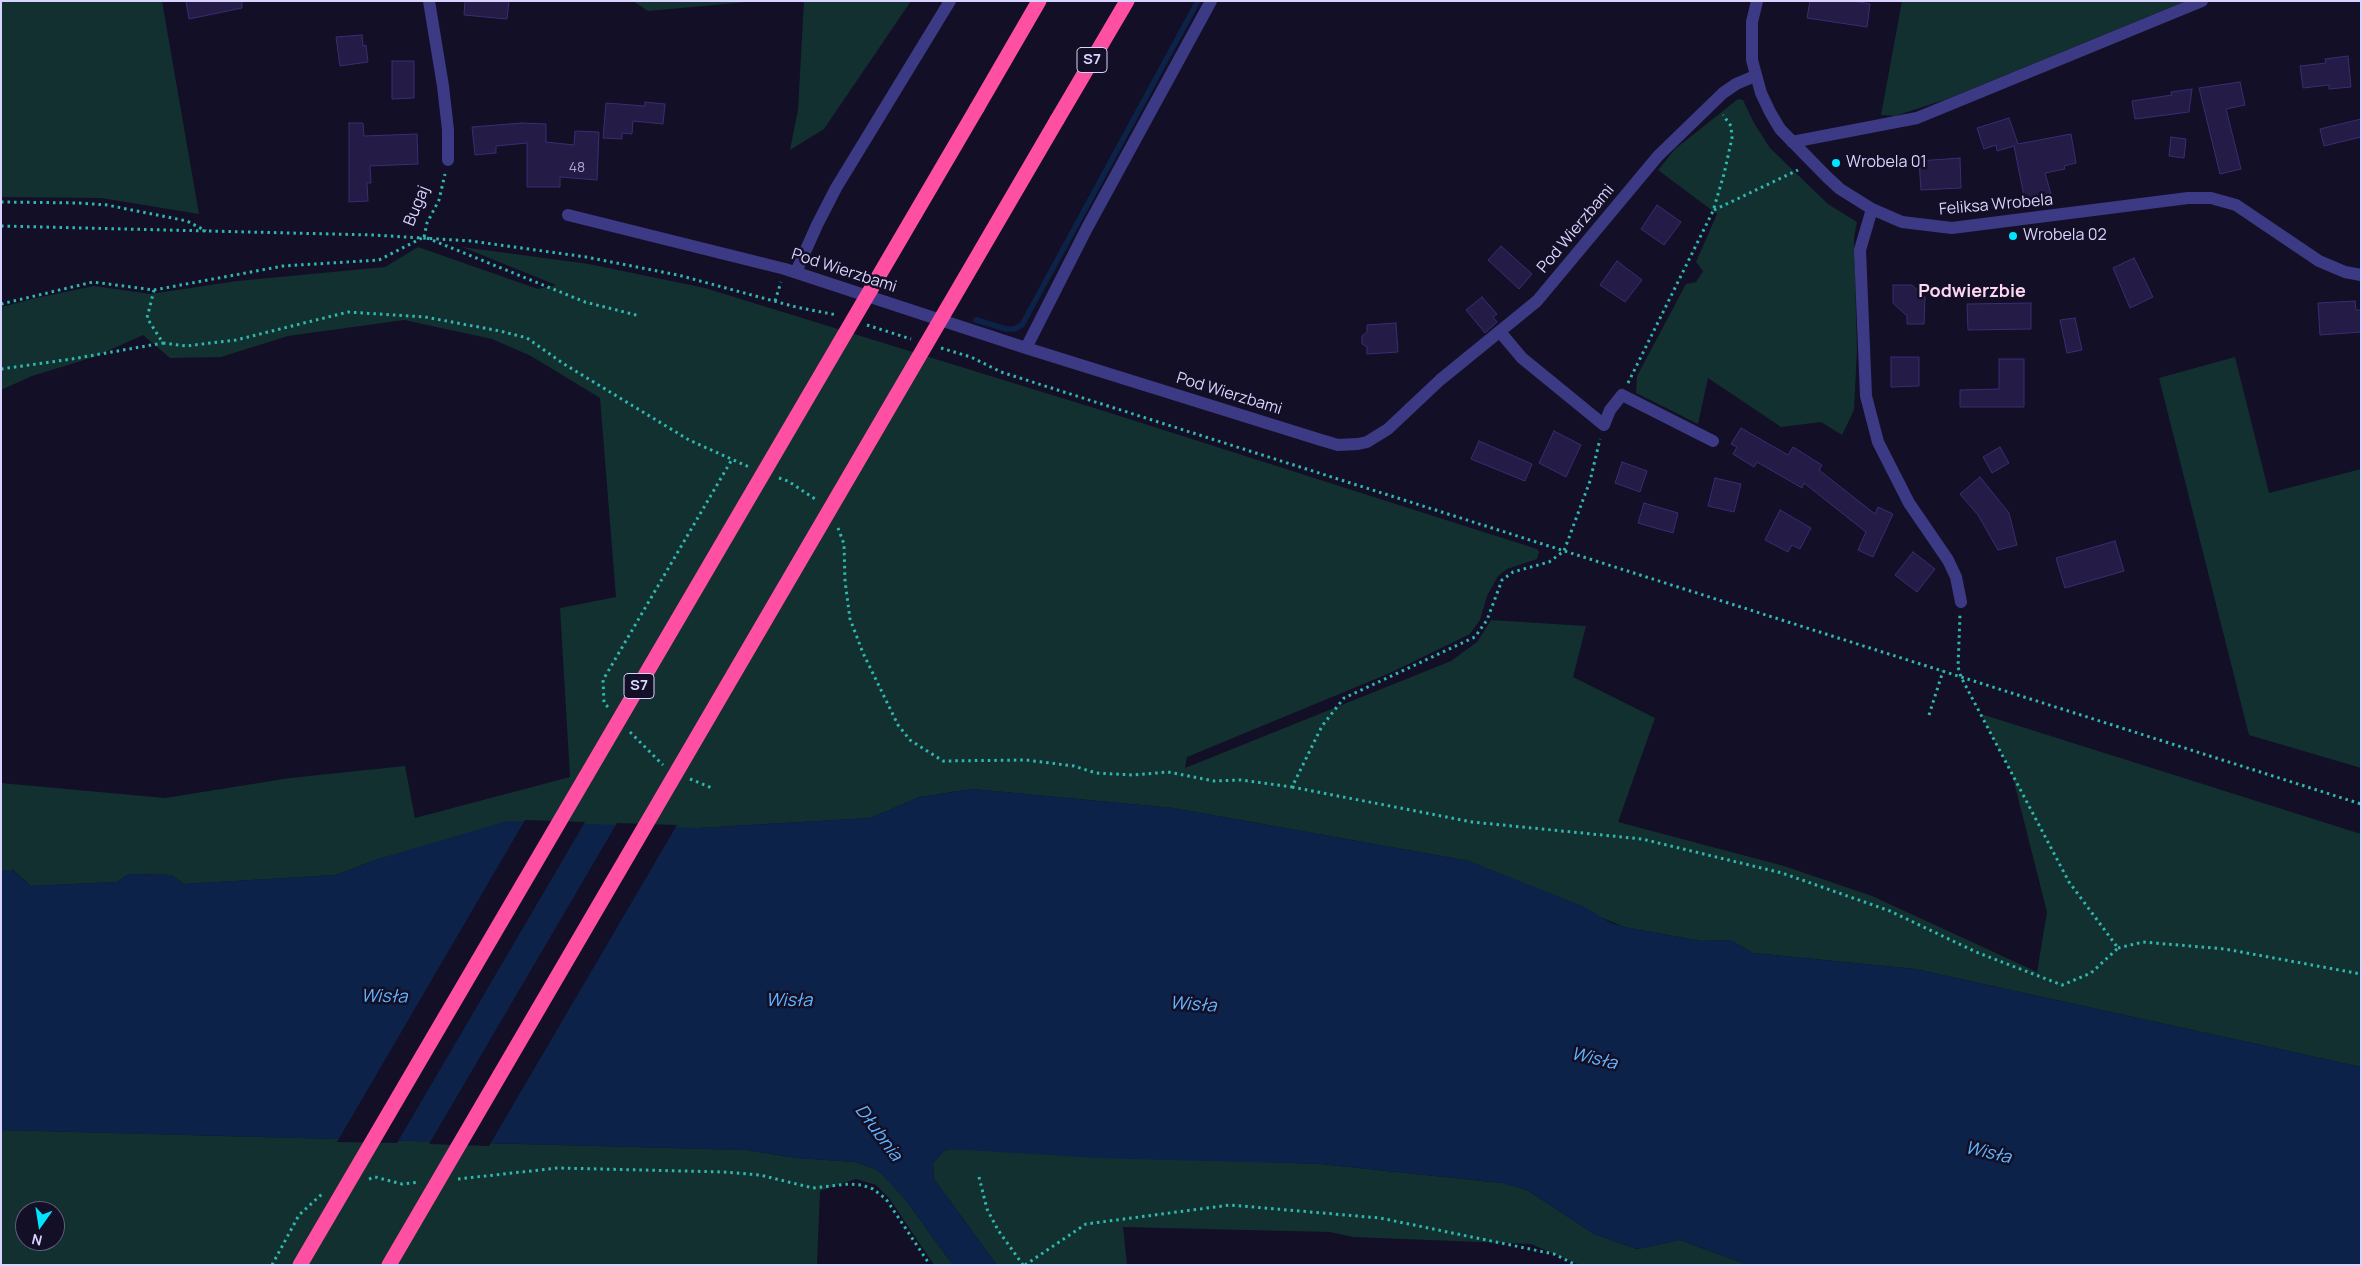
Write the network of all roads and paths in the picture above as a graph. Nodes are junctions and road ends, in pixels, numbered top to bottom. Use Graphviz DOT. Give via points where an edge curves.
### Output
graph roads {
  1 [pos="429,1"];
  2 [pos="950,1"];
  3 [pos="1039,1"];
  4 [pos="1126,1"];
  5 [pos="1211,1"];
  6 [pos="1757,1"];
  7 [pos="2202,1"];
  8 [pos="1755,76"];
  9 [pos="1712,104"];
  10 [pos="1792,142"];
  11 [pos="448,160"];
  12 [pos="1798,170"];
  13 [pos="1,202"];
  14 [pos="1872,209"];
  15 [pos="1713,211"];
  16 [pos="568,215"];
  17 [pos="1,226"];
  18 [pos="206,231"];
  19 [pos="424,237"];
  20 [pos="796,272"];
  21 [pos="2361,275"];
  22 [pos="782,278"];
  23 [pos="154,290"];
  24 [pos="775,301"];
  25 [pos="1,304"];
  26 [pos="640,316"];
  27 [pos="843,317"];
  28 [pos="861,323"];
  29 [pos="1500,332"];
  30 [pos="916,340"];
  31 [pos="163,344"];
  32 [pos="934,346"];
  33 [pos="1026,348"];
  34 [pos="1,369"];
  35 [pos="1622,395"];
  36 [pos="1604,425"];
  37 [pos="1713,441"];
  38 [pos="755,469"];
  39 [pos="772,475"];
  40 [pos="819,503"];
  41 [pos="835,521"];
  42 [pos="1564,551"];
  43 [pos="1961,602"];
  44 [pos="1943,672"];
  45 [pos="1961,677"];
  46 [pos="1929,715"];
  47 [pos="1292,787"];
  48 [pos="2361,804"];
  49 [pos="2118,948"];
  50 [pos="2361,974"];
  51 [pos="979,1177"];
  52 [pos="366,1179"];
  53 [pos="456,1180"];
  54 [pos="429,1182"];
  55 [pos="326,1191"];
  56 [pos="272,1265"];
  57 [pos="300,1265"];
  58 [pos="389,1265"];
  59 [pos="930,1265"];
  60 [pos="1024,1265"];
  61 [pos="1576,1265"];
  1 -- 11 [label="street" via="443,86"];
  2 -- 20 [label="street" via="836,188"];
  3 -- 57 [label="highway, S7, bridge"];
  4 -- 58 [label="highway, S7, bridge"];
  5 -- 33 [label="street" via="1087,228"];
  6 -- 8 [label="street, Feliksa Wrobela" via="1750,41"];
  7 -- 10 [label="street" via="1916,118"];
  8 -- 9 [label="street, Pod Wierzbami" via="1736,84"];
  8 -- 10 [label="street, Feliksa Wrobela" via="1770,112"];
  9 -- 15 [label="path" via="1731,126 1732,138"];
  9 -- 29 [label="street, Pod Wierzbami" via="1658,156 1537,300"];
  10 -- 14 [label="street, Feliksa Wrobela" via="1840,189"];
  11 -- 19 [label="path, Bugaj" via="439,200"];
  12 -- 15 [label="path"];
  13 -- 18 [label="path" via="102,204 187,222"];
  14 -- 21 [label="street, Feliksa Wrobela" via="1902,222 1952,228 2188,198 2211,198 2236,205 2319,262"];
  14 -- 43 [label="street" via="1860,250 1866,396 1878,442 1909,503 1948,560 1956,577"];
  15 -- 35 [label="path"];
  16 -- 20 [label="street, Pod Wierzbami"];
  17 -- 18 [label="path"];
  18 -- 19 [label="path"];
  19 -- 23 [label="path, Bugaj" via="379,260 283,266"];
  19 -- 24 [label="path" via="586,257 678,275"];
  19 -- 26 [label="path" via="585,302"];
  20 -- 33 [label="street, Pod Wierzbami"];
  22 -- 24 [label="path"];
  23 -- 25 [label="path, Bugaj" via="93,282"];
  23 -- 31 [label="path" via="147,318"];
  24 -- 27 [label="path"];
  28 -- 30 [label="path"];
  29 -- 33 [label="street, Pod Wierzbami" via="1440,380 1388,429 1367,442 1349,445 1321,440"];
  29 -- 36 [label="street" via="1522,358"];
  31 -- 34 [label="path"];
  31 -- 38 [label="path" via="186,346 236,340 348,312 425,317 500,331 527,338 689,440"];
  32 -- 42 [label="path" via="971,357 1001,372"];
  35 -- 36 [label="street" via="1610,410"];
  35 -- 37 [label="street"];
  36 -- 42 [label="path" via="1590,481"];
  39 -- 40 [label="path" via="788,481"];
  41 -- 47 [label="path" via="844,544 850,619 863,653 898,725 910,740 943,761 1026,760 1074,766 1096,773 1133,775 1168,772 1214,781 1241,780"];
  42 -- 44 [label="path"];
  42 -- 47 [label="path" via="1549,562 1513,572 1502,580 1487,620 1475,638 1344,698 1322,726"];
  43 -- 45 [label="path" via="1958,667"];
  44 -- 45 [label="path"];
  44 -- 46 [label="path"];
  45 -- 48 [label="path"];
  45 -- 49 [label="path" via="2069,882"];
  47 -- 49 [label="path" via="1472,822 1642,839 1782,873 1890,911 1976,952 2062,985 2091,973"];
  49 -- 50 [label="path" via="2143,942 2224,949"];
  51 -- 60 [label="path" via="987,1209"];
  52 -- 54 [label="path" via="375,1177 402,1184"];
  53 -- 59 [label="path" via="558,1168 733,1172 813,1188 862,1185 886,1199"];
  55 -- 56 [label="path" via="299,1215"];
  60 -- 61 [label="path" via="1086,1224 1230,1205 1380,1218 1554,1254"];
}
